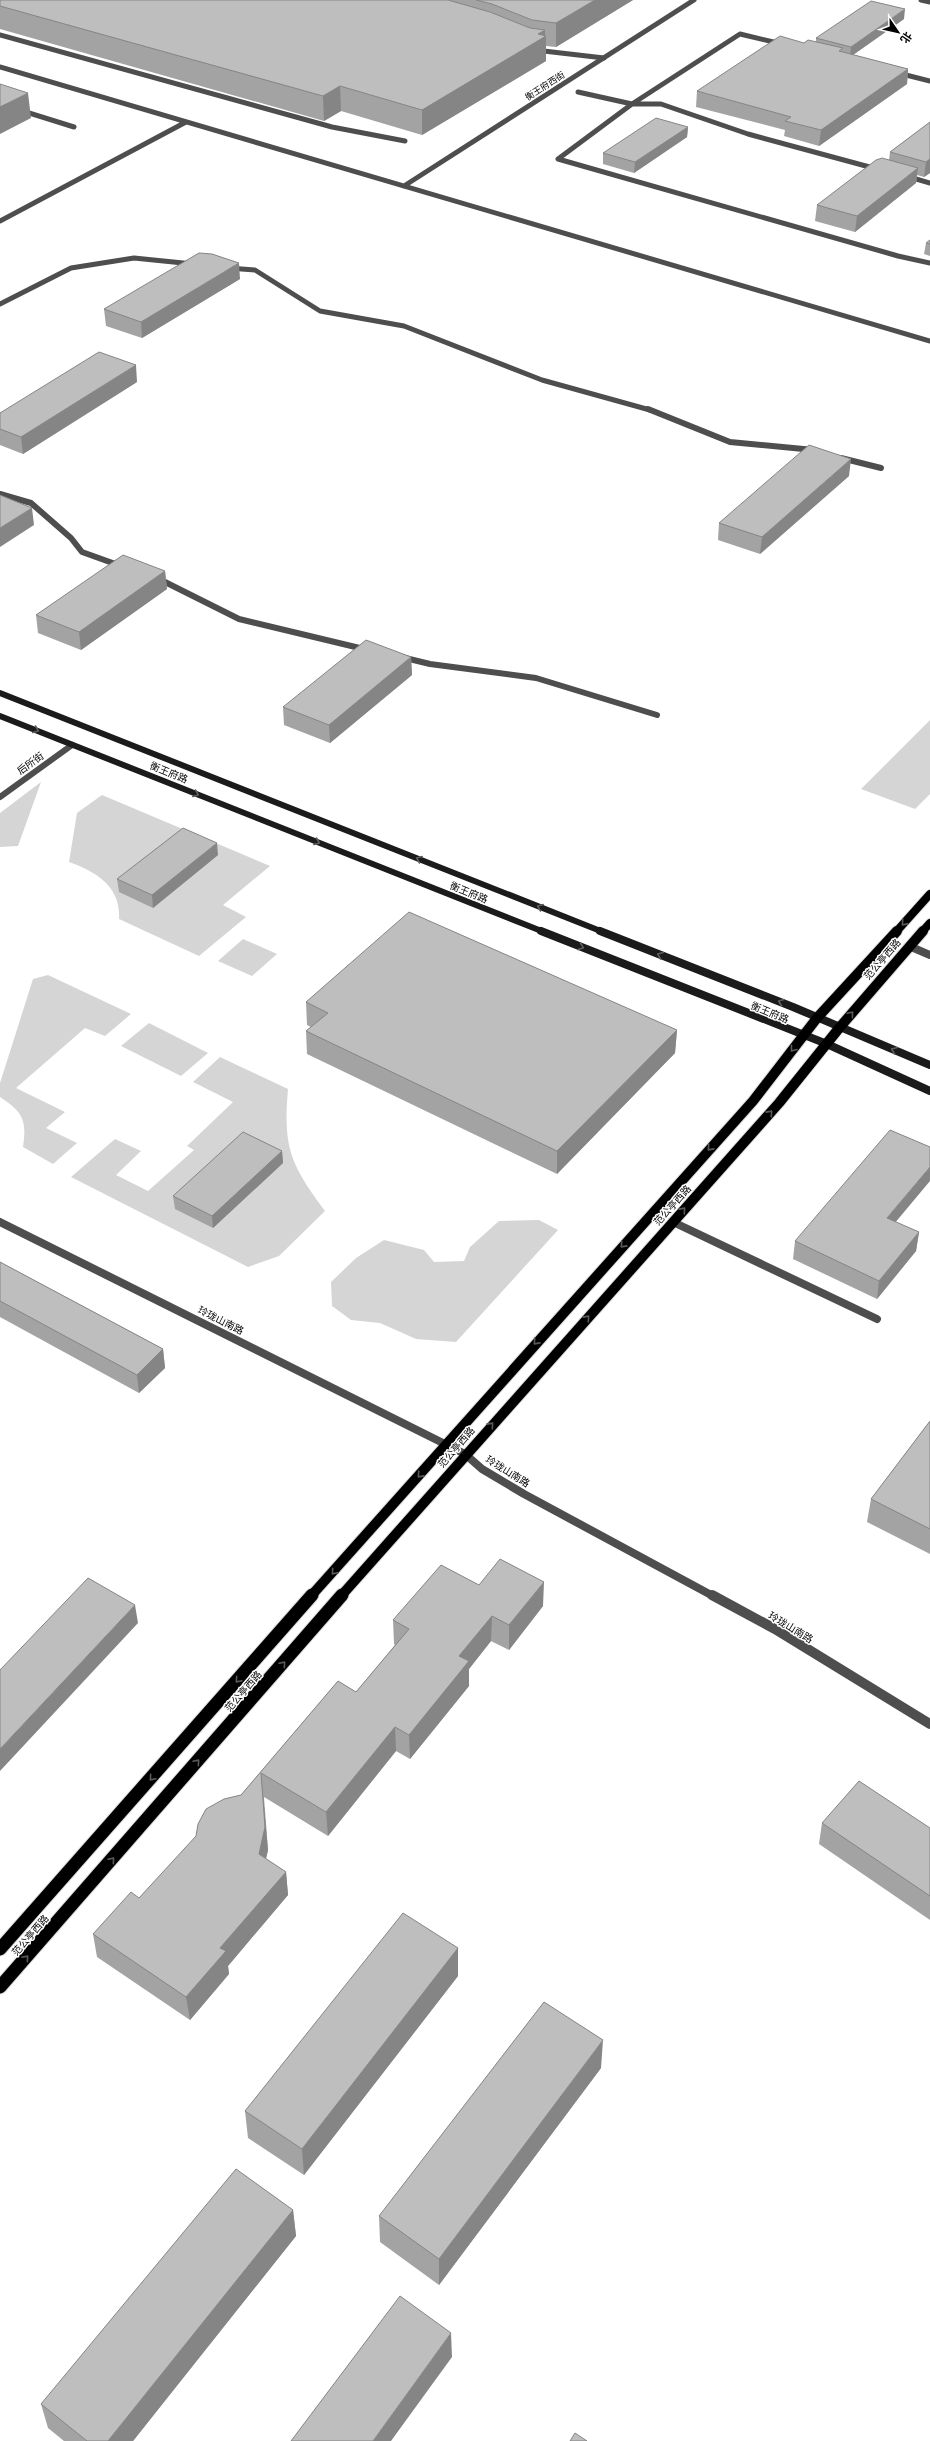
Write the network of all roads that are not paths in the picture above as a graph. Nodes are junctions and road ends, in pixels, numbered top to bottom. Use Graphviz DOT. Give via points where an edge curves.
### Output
graph roads {
  1 [pos="694,0"];
  2 [pos="921,0"];
  3 [pos="930,2"];
  4 [pos="0,35"];
  5 [pos="786,45"];
  6 [pos="532,49"];
  7 [pos="604,58"];
  8 [pos="0,66"];
  9 [pos="892,72"];
  10 [pos="930,81"];
  11 [pos="578,92"];
  12 [pos="0,104"];
  13 [pos="632,104"];
  14 [pos="186,122"];
  15 [pos="74,127"];
  16 [pos="405,141"];
  17 [pos="887,171"];
  18 [pos="901,175"];
  19 [pos="930,183"];
  20 [pos="404,186"];
  21 [pos="0,221"];
  22 [pos="930,263"];
  23 [pos="202,265"];
  24 [pos="224,267"];
  25 [pos="0,304"];
  26 [pos="930,341"];
  27 [pos="822,452"];
  28 [pos="837,456"];
  29 [pos="881,468"];
  30 [pos="0,494"];
  31 [pos="126,568"];
  32 [pos="148,575"];
  33 [pos="376,652"];
  34 [pos="392,655"];
  35 [pos="0,693"];
  36 [pos="657,715"];
  37 [pos="0,716"];
  38 [pos="72,745"];
  39 [pos="0,797"];
  40 [pos="930,894"];
  41 [pos="930,923"];
  42 [pos="910,946"];
  43 [pos="930,954"];
  44 [pos="817,1018"];
  45 [pos="840,1027"];
  46 [pos="803,1036"];
  47 [pos="827,1044"];
  48 [pos="930,1065"];
  49 [pos="930,1090"];
  50 [pos="0,1222"];
  51 [pos="673,1222"];
  52 [pos="877,1319"];
  53 [pos="446,1446"];
  54 [pos="465,1454"];
  55 [pos="930,1724"];
  56 [pos="0,1949"];
  57 [pos="0,1987"];
  1 -- 7 [label="street, 衡王府西街"];
  2 -- 3 [label="street"];
  4 -- 16 [label="street" via="95,64 258,105 332,127"];
  5 -- 13 [label="street" via="740,34"];
  6 -- 7 [label="street"];
  7 -- 20 [label="street, 衡王府西街"];
  8 -- 14 [label="street"];
  9 -- 10 [label="street"];
  11 -- 13 [label="street"];
  12 -- 15 [label="street"];
  13 -- 17 [label="street" via="661,104 748,134"];
  13 -- 22 [label="street" via="558,159 875,250"];
  14 -- 20 [label="street"];
  14 -- 21 [label="street"];
  18 -- 19 [label="street"];
  20 -- 26 [label="street"];
  23 -- 25 [label="street" via="134,258 71,268"];
  24 -- 27 [label="street" via="255,270 320,311 404,326 542,380 640,406 730,442"];
  28 -- 29 [label="street"];
  30 -- 31 [label="street" via="31,503 71,538 82,552"];
  32 -- 33 [label="street" via="239,620"];
  34 -- 36 [label="street" via="430,664 536,678"];
  44 -- 35 [label="main road, 衡王府路, one-way"];
  37 -- 38 [label="main road, 衡王府路, one-way"];
  38 -- 39 [label="street, 后所街"];
  38 -- 46 [label="main road, 衡王府路, one-way"];
  40 -- 44 [label="main road, 范公亭西路, one-way"];
  41 -- 42 [label="main road, 范公亭西路"];
  42 -- 43 [label="street"];
  45 -- 42 [label="main road, 范公亭西路, one-way"];
  44 -- 45 [label="main road, 衡王府路"];
  44 -- 46 [label="main road, 范公亭西路"];
  45 -- 47 [label="main road, 范公亭西路"];
  48 -- 45 [label="main road, 衡王府路, one-way"];
  46 -- 47 [label="main road, 衡王府路"];
  46 -- 53 [label="main road, 范公亭西路, one-way" via="753,1101"];
  47 -- 49 [label="main road, 衡王府路"];
  51 -- 47 [label="main road, 范公亭西路, one-way" via="779,1103"];
  50 -- 53 [label="street, 玲珑山南路"];
  51 -- 52 [label="street"];
  54 -- 51 [label="main road, 范公亭西路, one-way"];
  53 -- 54 [label="street, 玲珑山南路"];
  53 -- 56 [label="main road, 范公亭西路, one-way"];
  54 -- 55 [label="street, 玲珑山南路" via="482,1469 524,1494 775,1630"];
  57 -- 54 [label="main road, 范公亭西路, one-way"];
}
